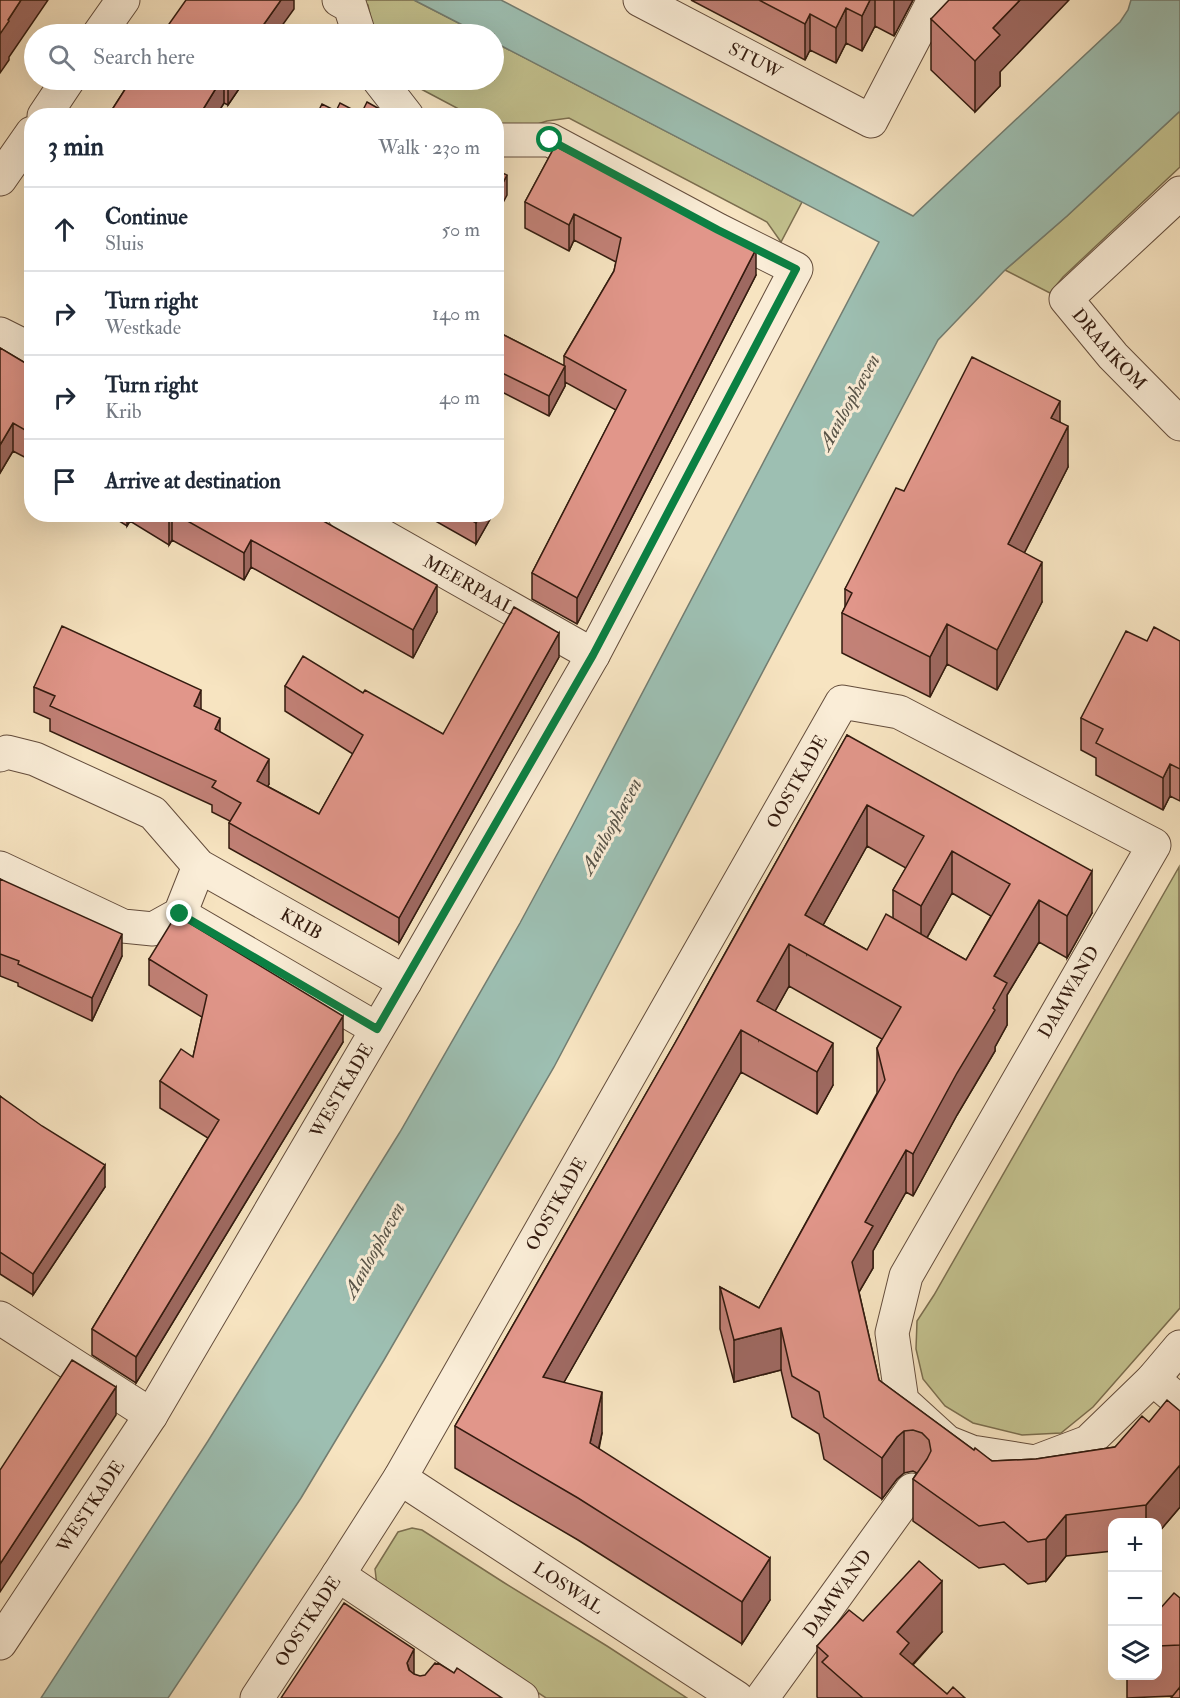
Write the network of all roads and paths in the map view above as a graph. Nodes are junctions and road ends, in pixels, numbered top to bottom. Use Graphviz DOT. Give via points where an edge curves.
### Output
graph roads {
  1 [pos="123,0"];
  2 [pos="339,0"];
  3 [pos="640,0"];
  4 [pos="934,0"];
  5 [pos="106,24"];
  6 [pos="356,24"];
  7 [pos="61,90"];
  8 [pos="387,90"];
  9 [pos="49,108"];
  10 [pos="401,108"];
  11 [pos="504,140"];
  12 [pos="24,144"];
  13 [pos="0,179"];
  14 [pos="1180,193"];
  15 [pos="0,334"];
  16 [pos="24,346"];
  17 [pos="1180,424"];
  18 [pos="358,522"];
  19 [pos="593,655"];
  20 [pos="842,702"];
  21 [pos="0,755"];
  22 [pos="199,866"];
  23 [pos="0,868"];
  24 [pos="180,914"];
  25 [pos="405,982"];
  26 [pos="377,1029"];
  27 [pos="0,1318"];
  28 [pos="1180,1347"];
  29 [pos="1153,1379"];
  30 [pos="1180,1402"];
  31 [pos="151,1415"];
  32 [pos="400,1478"];
  33 [pos="912,1490"];
  34 [pos="338,1575"];
  35 [pos="0,1643"];
  36 [pos="257,1698"];
  37 [pos="522,1698"];
  38 [pos="737,1698"];
  39 [pos="762,1698"];
  1 -- 5 [label="street"];
  2 -- 6 [label="street" via="350,6"];
  3 -- 4 [label="street, STUW" via="871,121"];
  7 -- 9 [label="street"];
  8 -- 10 [label="street"];
  11 -- 19 [label="street, WESTKADE" via="550,140 796,269"];
  12 -- 13 [label="street"];
  14 -- 17 [label="street, DRAAIKOM" via="1066,299 1113,356"];
  15 -- 16 [label="street"];
  18 -- 19 [label="street, MEERPAAL"];
  19 -- 25 [label="street, WESTKADE"];
  20 -- 29 [label="street, DAMWAND" via="899,711 1154,845 906,1276 892,1333 902,1401 939,1452 972,1452 1035,1462 1088,1442"];
  20 -- 32 [label="street, OOSTKADE"];
  21 -- 22 [label="street, KRIB" via="7,752 35,759 153,813"];
  22 -- 24 [label="street"];
  22 -- 25 [label="street, KRIB"];
  23 -- 24 [label="street" via="123,926 153,929"];
  24 -- 26 [label="street"];
  25 -- 26 [label="street, WESTKADE"];
  26 -- 31 [label="street, WESTKADE"];
  27 -- 31 [label="street"];
  28 -- 29 [label="street, DAMWAND"];
  29 -- 30 [label="street"];
  31 -- 35 [label="street, WESTKADE"];
  32 -- 34 [label="street, OOSTKADE"];
  32 -- 38 [label="street, LOSWAL"];
  33 -- 39 [label="street, DAMWAND"];
  34 -- 36 [label="street, OOSTKADE"];
  34 -- 37 [label="street"];
}
